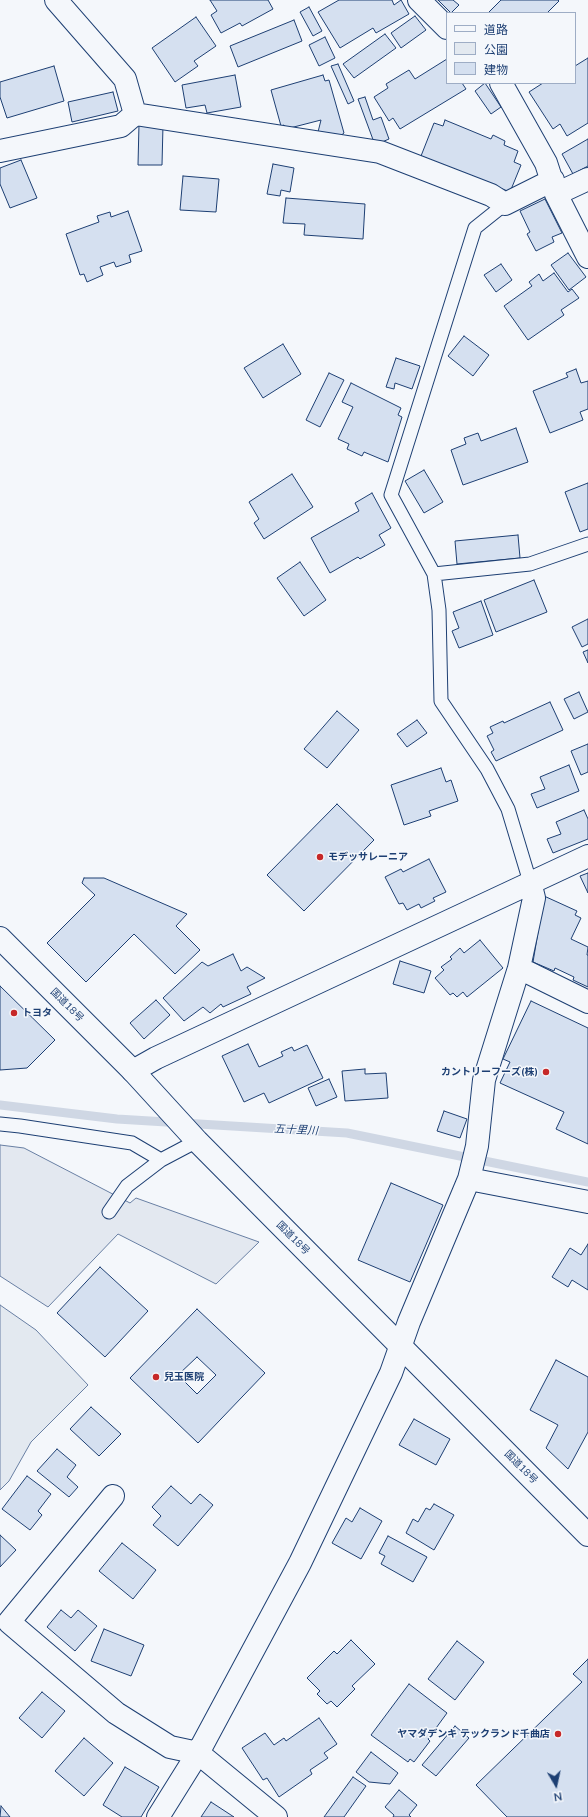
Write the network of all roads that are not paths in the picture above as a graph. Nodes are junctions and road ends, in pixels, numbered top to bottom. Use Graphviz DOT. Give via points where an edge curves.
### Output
graph roads {
  1 [pos="56,0"];
  2 [pos="419,0"];
  3 [pos="446,27"];
  4 [pos="502,84"];
  5 [pos="135,114"];
  6 [pos="0,151"];
  7 [pos="588,179"];
  8 [pos="555,187"];
  9 [pos="504,204"];
  10 [pos="588,257"];
  11 [pos="588,544"];
  12 [pos="434,574"];
  13 [pos="588,856"];
  14 [pos="530,882"];
  15 [pos="0,938"];
  16 [pos="519,968"];
  17 [pos="588,1002"];
  18 [pos="133,1071"];
  19 [pos="0,1124"];
  20 [pos="196,1141"];
  21 [pos="161,1160"];
  22 [pos="470,1176"];
  23 [pos="588,1202"];
  24 [pos="109,1212"];
  25 [pos="400,1345"];
  26 [pos="112,1496"];
  27 [pos="588,1535"];
  28 [pos="198,1753"];
  29 [pos="158,1817"];
  30 [pos="276,1817"];
  1 -- 5 [label="main road" via="125,79"];
  2 -- 3 [label="main road"];
  4 -- 8 [label="main road" via="546,163"];
  5 -- 6 [label="main road" via="121,126"];
  5 -- 9 [label="main road" via="380,152 491,195"];
  7 -- 8 [label="main road"];
  8 -- 9 [label="main road"];
  8 -- 10 [label="main road"];
  9 -- 12 [label="lane" via="475,228 391,496"];
  11 -- 12 [label="lane" via="530,564"];
  12 -- 14 [label="lane" via="439,610 441,701 487,768 508,809"];
  13 -- 14 [label="main road"];
  14 -- 16 [label="main road" via="534,898"];
  14 -- 18 [label="main road"];
  15 -- 18 [label="main road, 国道18号"];
  16 -- 17 [label="main road"];
  16 -- 22 [label="main road" via="484,1080 477,1146"];
  18 -- 20 [label="main road, 国道18号"];
  19 -- 21 [label="lane" via="132,1143"];
  20 -- 21 [label="lane"];
  20 -- 25 [label="main road, 国道18号"];
  21 -- 24 [label="lane" via="127,1186"];
  22 -- 23 [label="main road"];
  22 -- 25 [label="main road"];
  25 -- 27 [label="main road, 国道18号"];
  25 -- 28 [label="main road" via="391,1374 300,1563"];
  26 -- 28 [label="main road" via="9,1622 116,1713 170,1747"];
  28 -- 29 [label="main road"];
  28 -- 30 [label="main road"];
}
